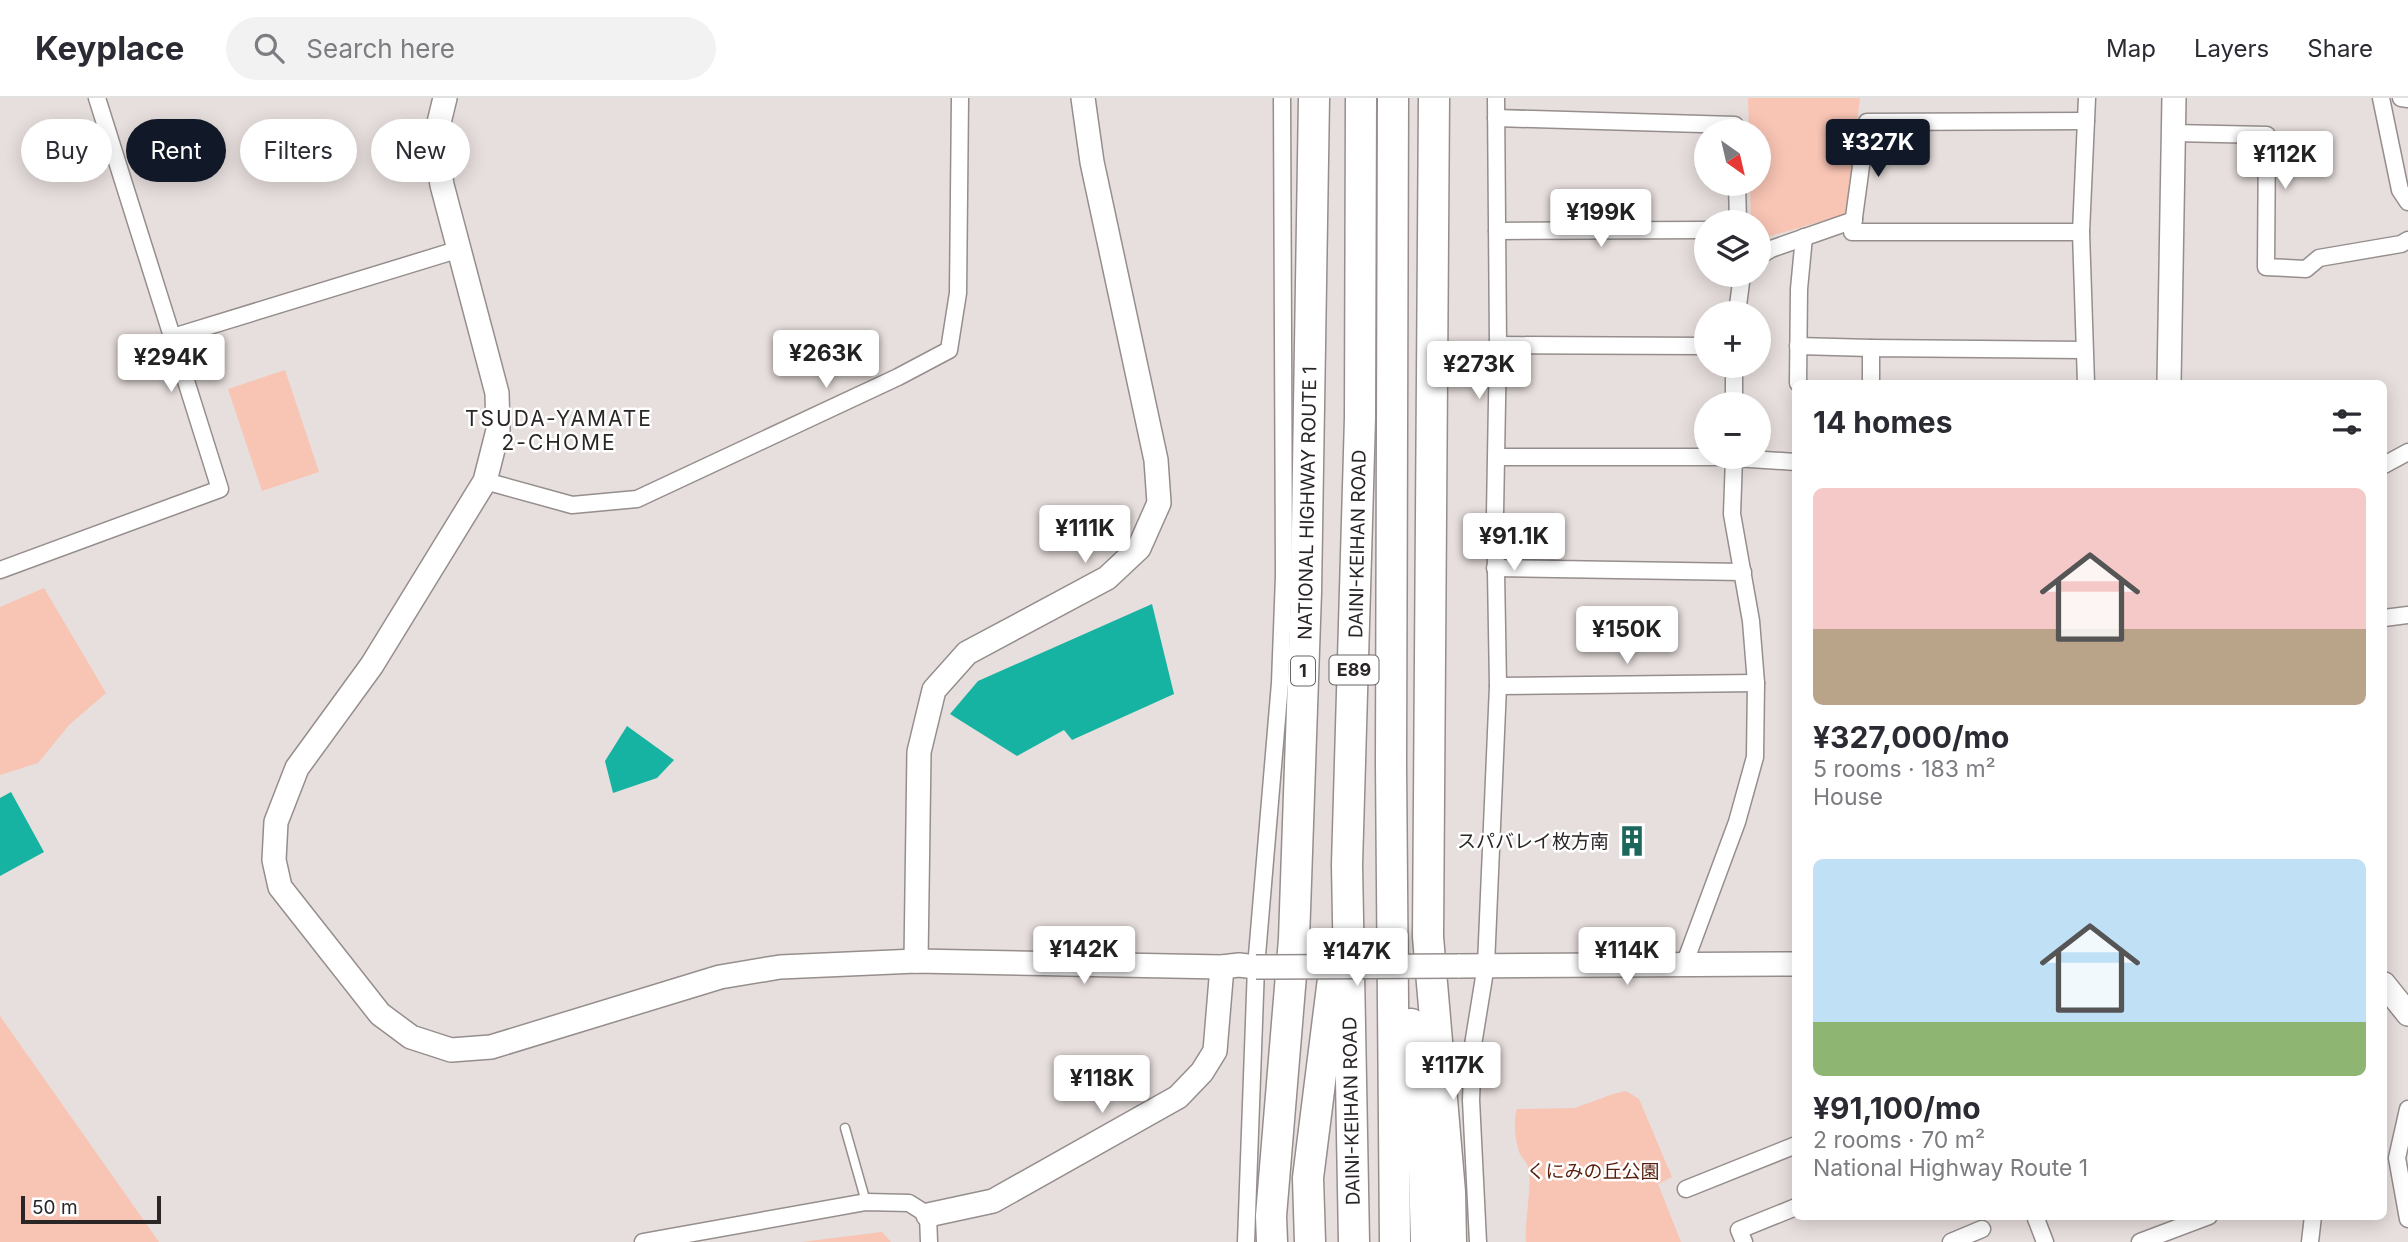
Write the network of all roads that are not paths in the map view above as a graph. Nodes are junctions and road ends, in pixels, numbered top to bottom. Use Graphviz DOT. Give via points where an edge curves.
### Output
graph roads {
  1 [pos="97,98"];
  2 [pos="445,98"];
  3 [pos="961,98"];
  4 [pos="1083,98"];
  5 [pos="1282,98"];
  6 [pos="1314,98"];
  7 [pos="1361,98"];
  8 [pos="1393,98"];
  9 [pos="1434,98"];
  10 [pos="1496,98"];
  11 [pos="2087,98"];
  12 [pos="2174,98"];
  13 [pos="2381,98"];
  14 [pos="2401,98"];
  15 [pos="2408,99"];
  16 [pos="1496,118"];
  17 [pos="2087,121"];
  18 [pos="1694,124"];
  19 [pos="2173,133"];
  20 [pos="2408,202"];
  21 [pos="1854,220"];
  22 [pos="1694,230"];
  23 [pos="1497,231"];
  24 [pos="2081,232"];
  25 [pos="1804,237"];
  26 [pos="2406,247"];
  27 [pos="460,249"];
  28 [pos="1771,249"];
  29 [pos="173,337"];
  30 [pos="1498,345"];
  31 [pos="1694,346"];
  32 [pos="1798,346"];
  33 [pos="1871,348"];
  34 [pos="2083,350"];
  35 [pos="1798,380"];
  36 [pos="1871,380"];
  37 [pos="2085,380"];
  38 [pos="2169,380"];
  39 [pos="2408,452"];
  40 [pos="1497,457"];
  41 [pos="1694,458"];
  42 [pos="1771,460"];
  43 [pos="1792,462"];
  44 [pos="2387,463"];
  45 [pos="1734,469"];
  46 [pos="485,481"];
  47 [pos="1495,568"];
  48 [pos="0,570"];
  49 [pos="1743,572"];
  50 [pos="2408,615"];
  51 [pos="2387,618"];
  52 [pos="1756,683"];
  53 [pos="1498,686"];
  54 [pos="1392,832"];
  55 [pos="1348,865"];
  56 [pos="916,961"];
  57 [pos="1792,964"];
  58 [pos="1486,965"];
  59 [pos="1684,965"];
  60 [pos="1222,967"];
  61 [pos="1256,967"];
  62 [pos="2387,988"];
  63 [pos="2408,1014"];
  64 [pos="2408,1109"];
  65 [pos="845,1128"];
  66 [pos="1792,1147"];
  67 [pos="1686,1189"];
  68 [pos="866,1202"];
  69 [pos="1792,1209"];
  70 [pos="928,1215"];
  71 [pos="2408,1219"];
  72 [pos="2037,1220"];
  73 [pos="2198,1220"];
  74 [pos="2313,1220"];
  75 [pos="1982,1229"];
  76 [pos="643,1242"];
  77 [pos="929,1242"];
  78 [pos="1246,1242"];
  79 [pos="1272,1242"];
  80 [pos="1310,1242"];
  81 [pos="1354,1242"];
  82 [pos="1395,1242"];
  83 [pos="1426,1242"];
  84 [pos="1451,1242"];
  85 [pos="1478,1242"];
  86 [pos="1744,1242"];
  87 [pos="1951,1242"];
  88 [pos="2045,1242"];
  89 [pos="2140,1242"];
  90 [pos="2310,1242"];
  1 -- 29 [label="street"];
  2 -- 27 [label="street" via="435,139"];
  3 -- 46 [label="street" via="958,293 949,350 637,499 572,505"];
  4 -- 56 [label="street" via="1092,162 1156,460 1159,503 1139,548 1107,578 967,653 934,690 919,752"];
  5 -- 61 [label="street" via="1283,603"];
  6 -- 79 [label="highway, NATIONAL HIGHWAY ROUTE 1 / 1" via="1306,578 1294,925 1270,1216"];
  7 -- 55 [label="highway, DAINI-KEIHAN ROAD / E89" via="1360,418"];
  8 -- 54 [label="highway, DAINI-KEIHAN ROAD / E89"];
  9 -- 84 [label="highway" via="1428,937"];
  10 -- 16 [label="street"];
  11 -- 17 [label="street"];
  12 -- 19 [label="street"];
  13 -- 20 [label="street" via="2400,190"];
  14 -- 15 [label="street"];
  16 -- 18 [label="street"];
  16 -- 23 [label="street"];
  17 -- 21 [label="street" via="1867,122"];
  17 -- 24 [label="street"];
  19 -- 26 [label="street" via="2267,135 2266,267 2306,269 2319,258"];
  19 -- 38 [label="street"];
  21 -- 24 [label="street" via="1852,232"];
  21 -- 25 [label="street"];
  22 -- 23 [label="street"];
  23 -- 30 [label="street"];
  24 -- 34 [label="street"];
  25 -- 28 [label="street"];
  25 -- 32 [label="street"];
  27 -- 29 [label="street"];
  27 -- 46 [label="street" via="497,393 498,430"];
  29 -- 48 [label="street" via="220,489"];
  30 -- 31 [label="street"];
  30 -- 40 [label="street"];
  32 -- 33 [label="street"];
  32 -- 35 [label="street"];
  33 -- 34 [label="street"];
  33 -- 36 [label="street"];
  34 -- 37 [label="street"];
  39 -- 44 [label="street"];
  40 -- 41 [label="street"];
  40 -- 47 [label="street"];
  42 -- 43 [label="street"];
  45 -- 49 [label="street" via="1732,514"];
  46 -- 56 [label="street" via="372,665 297,768 276,822 274,860 281,887 380,1014 411,1037 451,1050 491,1047 720,977 780,967"];
  47 -- 49 [label="street"];
  47 -- 53 [label="street"];
  49 -- 52 [label="street"];
  50 -- 51 [label="street"];
  52 -- 53 [label="street"];
  52 -- 59 [label="street" via="1755,757 1737,822"];
  53 -- 58 [label="street"];
  54 -- 82 [label="highway, DAINI-KEIHAN ROAD / E89"];
  54 -- 83 [label="highway" via="1424,1168"];
  55 -- 80 [label="highway" via="1308,1178"];
  55 -- 81 [label="highway, DAINI-KEIHAN ROAD / E89"];
  56 -- 60 [label="street"];
  57 -- 59 [label="street"];
  58 -- 59 [label="street"];
  58 -- 61 [label="street, bridge"];
  58 -- 85 [label="street" via="1473,1045 1471,1100"];
  60 -- 61 [label="street"];
  60 -- 70 [label="street" via="1215,1051 1178,1097 993,1201"];
  61 -- 78 [label="street"];
  62 -- 63 [label="street"];
  64 -- 71 [label="street" via="2397,1158"];
  65 -- 68 [label="lane"];
  66 -- 67 [label="street"];
  68 -- 70 [label="street" via="909,1203"];
  68 -- 76 [label="street"];
  69 -- 86 [label="street" via="1739,1230"];
  70 -- 77 [label="street"];
  72 -- 88 [label="street"];
  73 -- 89 [label="street"];
  74 -- 90 [label="street"];
  75 -- 87 [label="street"];
}
